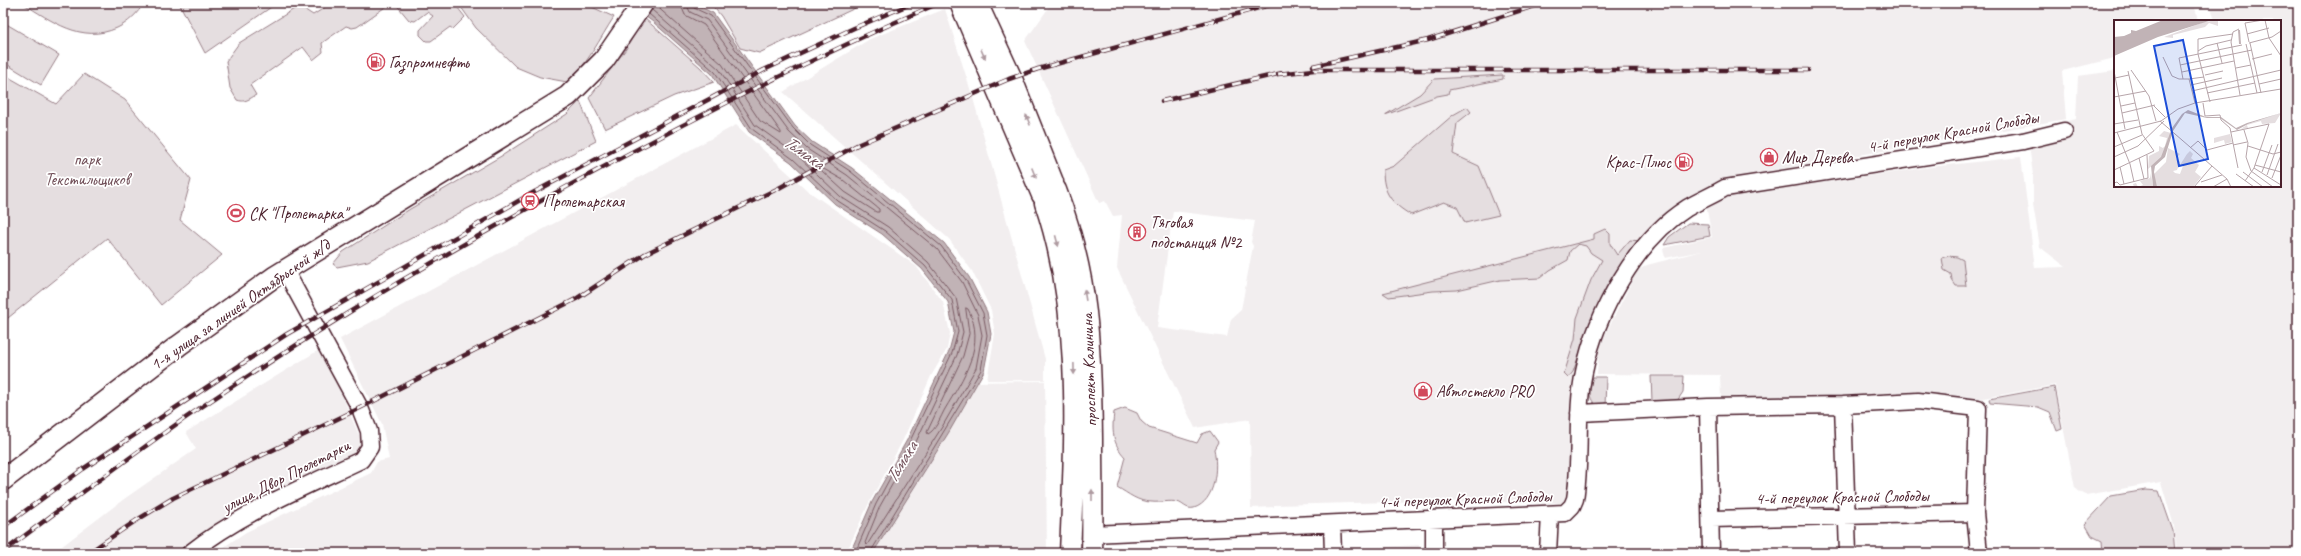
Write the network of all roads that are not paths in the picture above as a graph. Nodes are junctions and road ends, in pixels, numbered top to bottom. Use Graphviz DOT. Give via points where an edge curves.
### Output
graph roads {
  1 [pos="643,3"];
  2 [pos="972,10"];
  3 [pos="2064,131"];
  4 [pos="1049,193"];
  5 [pos="285,270"];
  6 [pos="1843,405"];
  7 [pos="1708,407"];
  8 [pos="1579,413"];
  9 [pos="3,480"];
  10 [pos="1975,513"];
  11 [pos="1550,514"];
  12 [pos="1848,516"];
  13 [pos="1434,519"];
  14 [pos="1711,519"];
  15 [pos="1071,520"];
  16 [pos="1332,524"];
  17 [pos="1092,543"];
  18 [pos="190,553"];
  19 [pos="1070,553"];
  20 [pos="1333,553"];
  21 [pos="1434,553"];
  22 [pos="1548,553"];
  23 [pos="1711,553"];
  24 [pos="1848,553"];
  25 [pos="1979,553"];
  1 -- 5 [label="main road, 1-я улица за линией Октябрьской ж/д" via="604,60 577,88 558,103"];
  2 -- 4 [label="main road, проспект Калинина" via="1012,79"];
  3 -- 8 [label="street, 4-й переулок Красной Слободы" via="2023,141 1725,188 1687,209 1651,241 1619,283 1595,333 1584,372"];
  4 -- 15 [label="main road, проспект Калинина, one-way" via="1065,278 1073,342"];
  17 -- 4 [label="main road, проспект Калинина, one-way" via="1092,370 1088,316 1076,251"];
  5 -- 9 [label="main road, 1-я улица за линией Октябрьской ж/д" via="178,346"];
  5 -- 18 [label="street, улица Двор Пролетарки" via="360,408 371,436 369,450 361,460 231,524"];
  6 -- 7 [label="street"];
  6 -- 10 [label="street" via="1918,402 1978,408"];
  6 -- 12 [label="street"];
  7 -- 8 [label="street"];
  7 -- 14 [label="street"];
  8 -- 11 [label="street, 4-й переулок Красной Слободы" via="1575,499 1564,513"];
  10 -- 12 [label="street, 4-й переулок Красной Слободы"];
  10 -- 25 [label="street"];
  11 -- 13 [label="street, 4-й переулок Красной Слободы"];
  11 -- 22 [label="street"];
  12 -- 14 [label="street, 4-й переулок Красной Слободы"];
  12 -- 24 [label="street"];
  13 -- 16 [label="street, 4-й переулок Красной Слободы"];
  13 -- 21 [label="street"];
  14 -- 23 [label="street"];
  15 -- 17 [label="main road"];
  15 -- 19 [label="main road, проспект Калинина"];
  16 -- 17 [label="street, 4-й переулок Красной Слободы"];
  16 -- 20 [label="street"];
}
